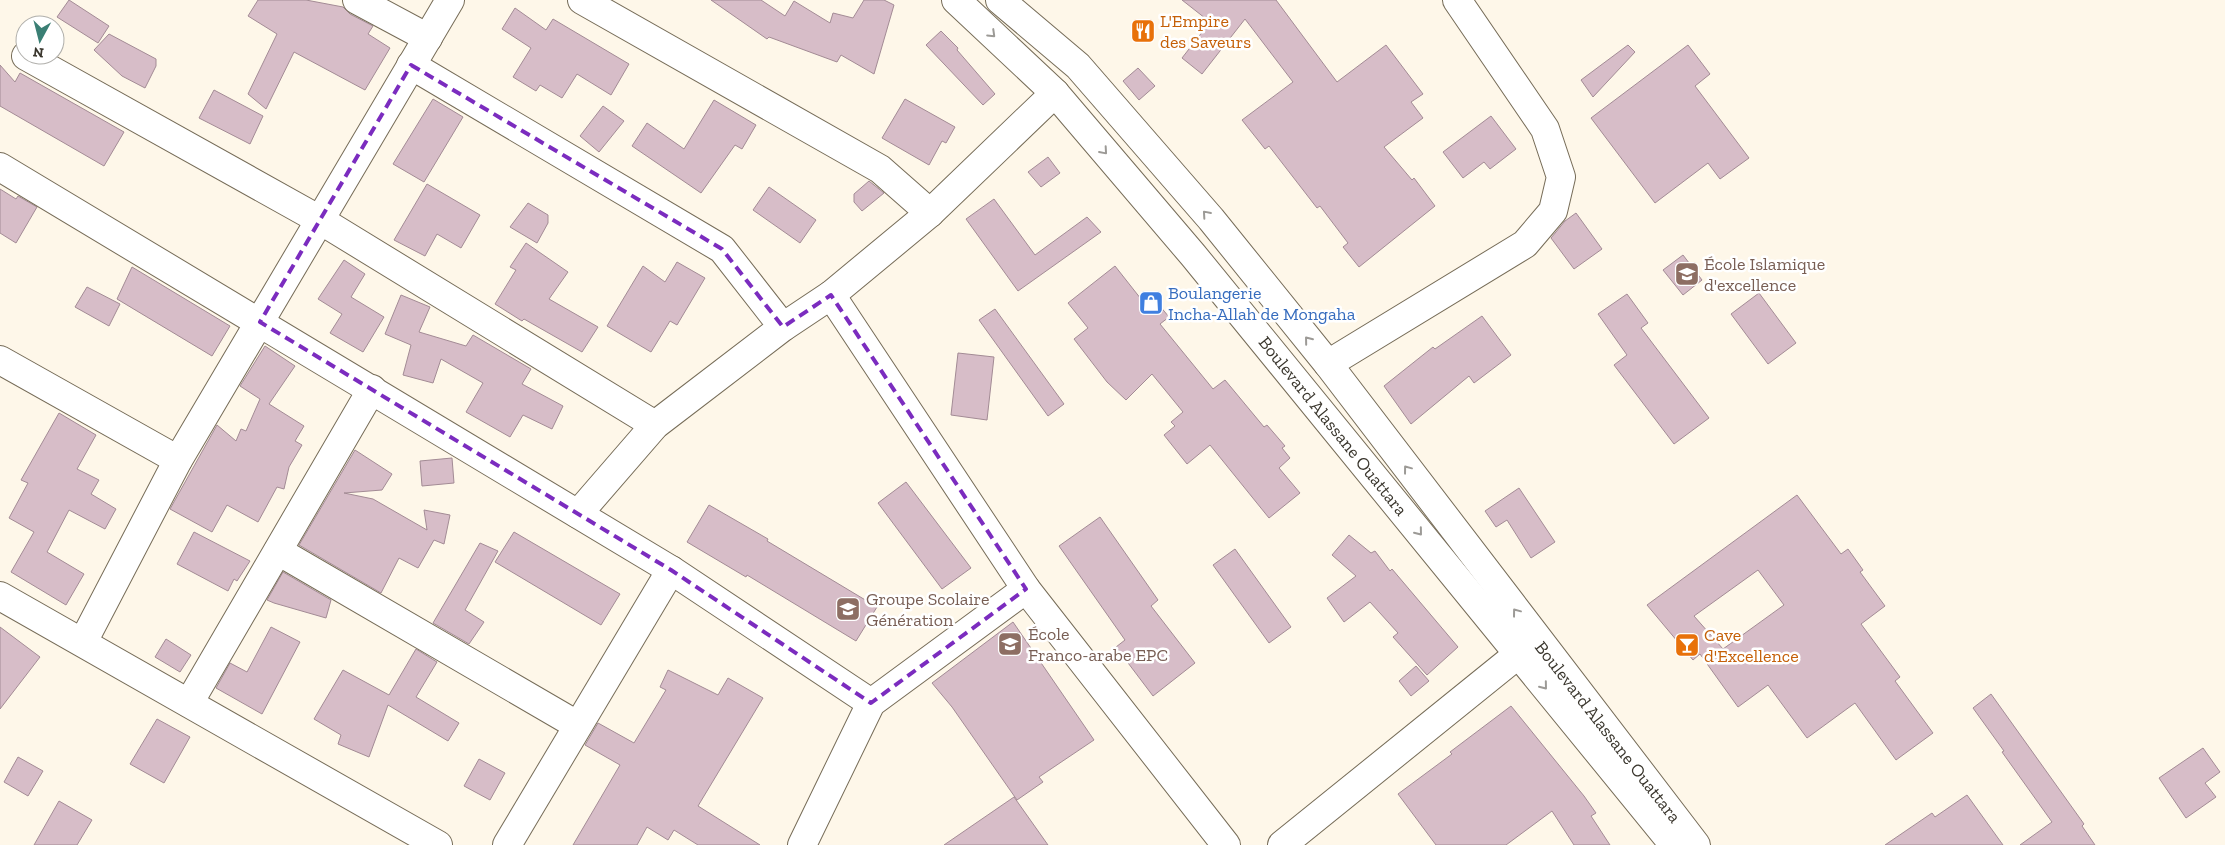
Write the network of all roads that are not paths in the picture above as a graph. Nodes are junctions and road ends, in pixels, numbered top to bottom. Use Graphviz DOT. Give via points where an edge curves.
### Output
graph roads {
  1 [pos="357,0"];
  2 [pos="450,0"];
  3 [pos="582,0"];
  4 [pos="956,0"];
  5 [pos="1000,0"];
  6 [pos="1457,0"];
  7 [pos="428,38"];
  8 [pos="42,65"];
  9 [pos="411,65"];
  10 [pos="1054,94"];
  11 [pos="0,167"];
  12 [pos="930,212"];
  13 [pos="320,220"];
  14 [pos="831,295"];
  15 [pos="260,322"];
  16 [pos="783,327"];
  17 [pos="0,360"];
  18 [pos="1328,364"];
  19 [pos="372,389"];
  20 [pos="655,425"];
  21 [pos="178,460"];
  22 [pos="578,514"];
  23 [pos="278,551"];
  24 [pos="671,570"];
  25 [pos="1026,589"];
  26 [pos="0,596"];
  27 [pos="83,642"];
  28 [pos="1527,646"];
  29 [pos="189,703"];
  30 [pos="871,703"];
  31 [pos="578,725"];
  32 [pos="438,845"];
  33 [pos="507,845"];
  34 [pos="802,845"];
  35 [pos="1226,845"];
  36 [pos="1282,845"];
  37 [pos="1674,845"];
  38 [pos="1696,845"];
  1 -- 7 [label="street"];
  2 -- 7 [label="street"];
  3 -- 12 [label="street" via="880,169"];
  4 -- 10 [label="street, Boulevard Alassane Ouattara, one-way"];
  18 -- 5 [label="street, Boulevard Alassane Ouattara, one-way" via="1210,219 1078,66"];
  6 -- 18 [label="street" via="1545,129 1561,177 1553,211 1525,244"];
  7 -- 9 [label="street"];
  8 -- 13 [label="street"];
  9 -- 13 [label="street"];
  9 -- 16 [label="street" via="722,249"];
  10 -- 12 [label="street"];
  10 -- 28 [label="street, Boulevard Alassane Ouattara, one-way"];
  11 -- 15 [label="street"];
  12 -- 14 [label="street"];
  13 -- 15 [label="street"];
  13 -- 20 [label="street"];
  14 -- 16 [label="street"];
  14 -- 25 [label="street"];
  15 -- 19 [label="street"];
  15 -- 21 [label="street"];
  16 -- 20 [label="street"];
  17 -- 21 [label="street"];
  28 -- 18 [label="street, Boulevard Alassane Ouattara, one-way"];
  19 -- 22 [label="street"];
  19 -- 23 [label="street"];
  20 -- 22 [label="street"];
  21 -- 27 [label="street"];
  22 -- 24 [label="street"];
  23 -- 29 [label="street"];
  23 -- 31 [label="street"];
  24 -- 30 [label="street"];
  24 -- 31 [label="street"];
  25 -- 30 [label="street"];
  25 -- 35 [label="street"];
  26 -- 27 [label="street"];
  27 -- 29 [label="street"];
  28 -- 36 [label="street"];
  28 -- 37 [label="street, Boulevard Alassane Ouattara, one-way"];
  28 -- 38 [label="street, Boulevard Alassane Ouattara"];
  29 -- 32 [label="street"];
  30 -- 34 [label="street"];
  31 -- 33 [label="street"];
}
